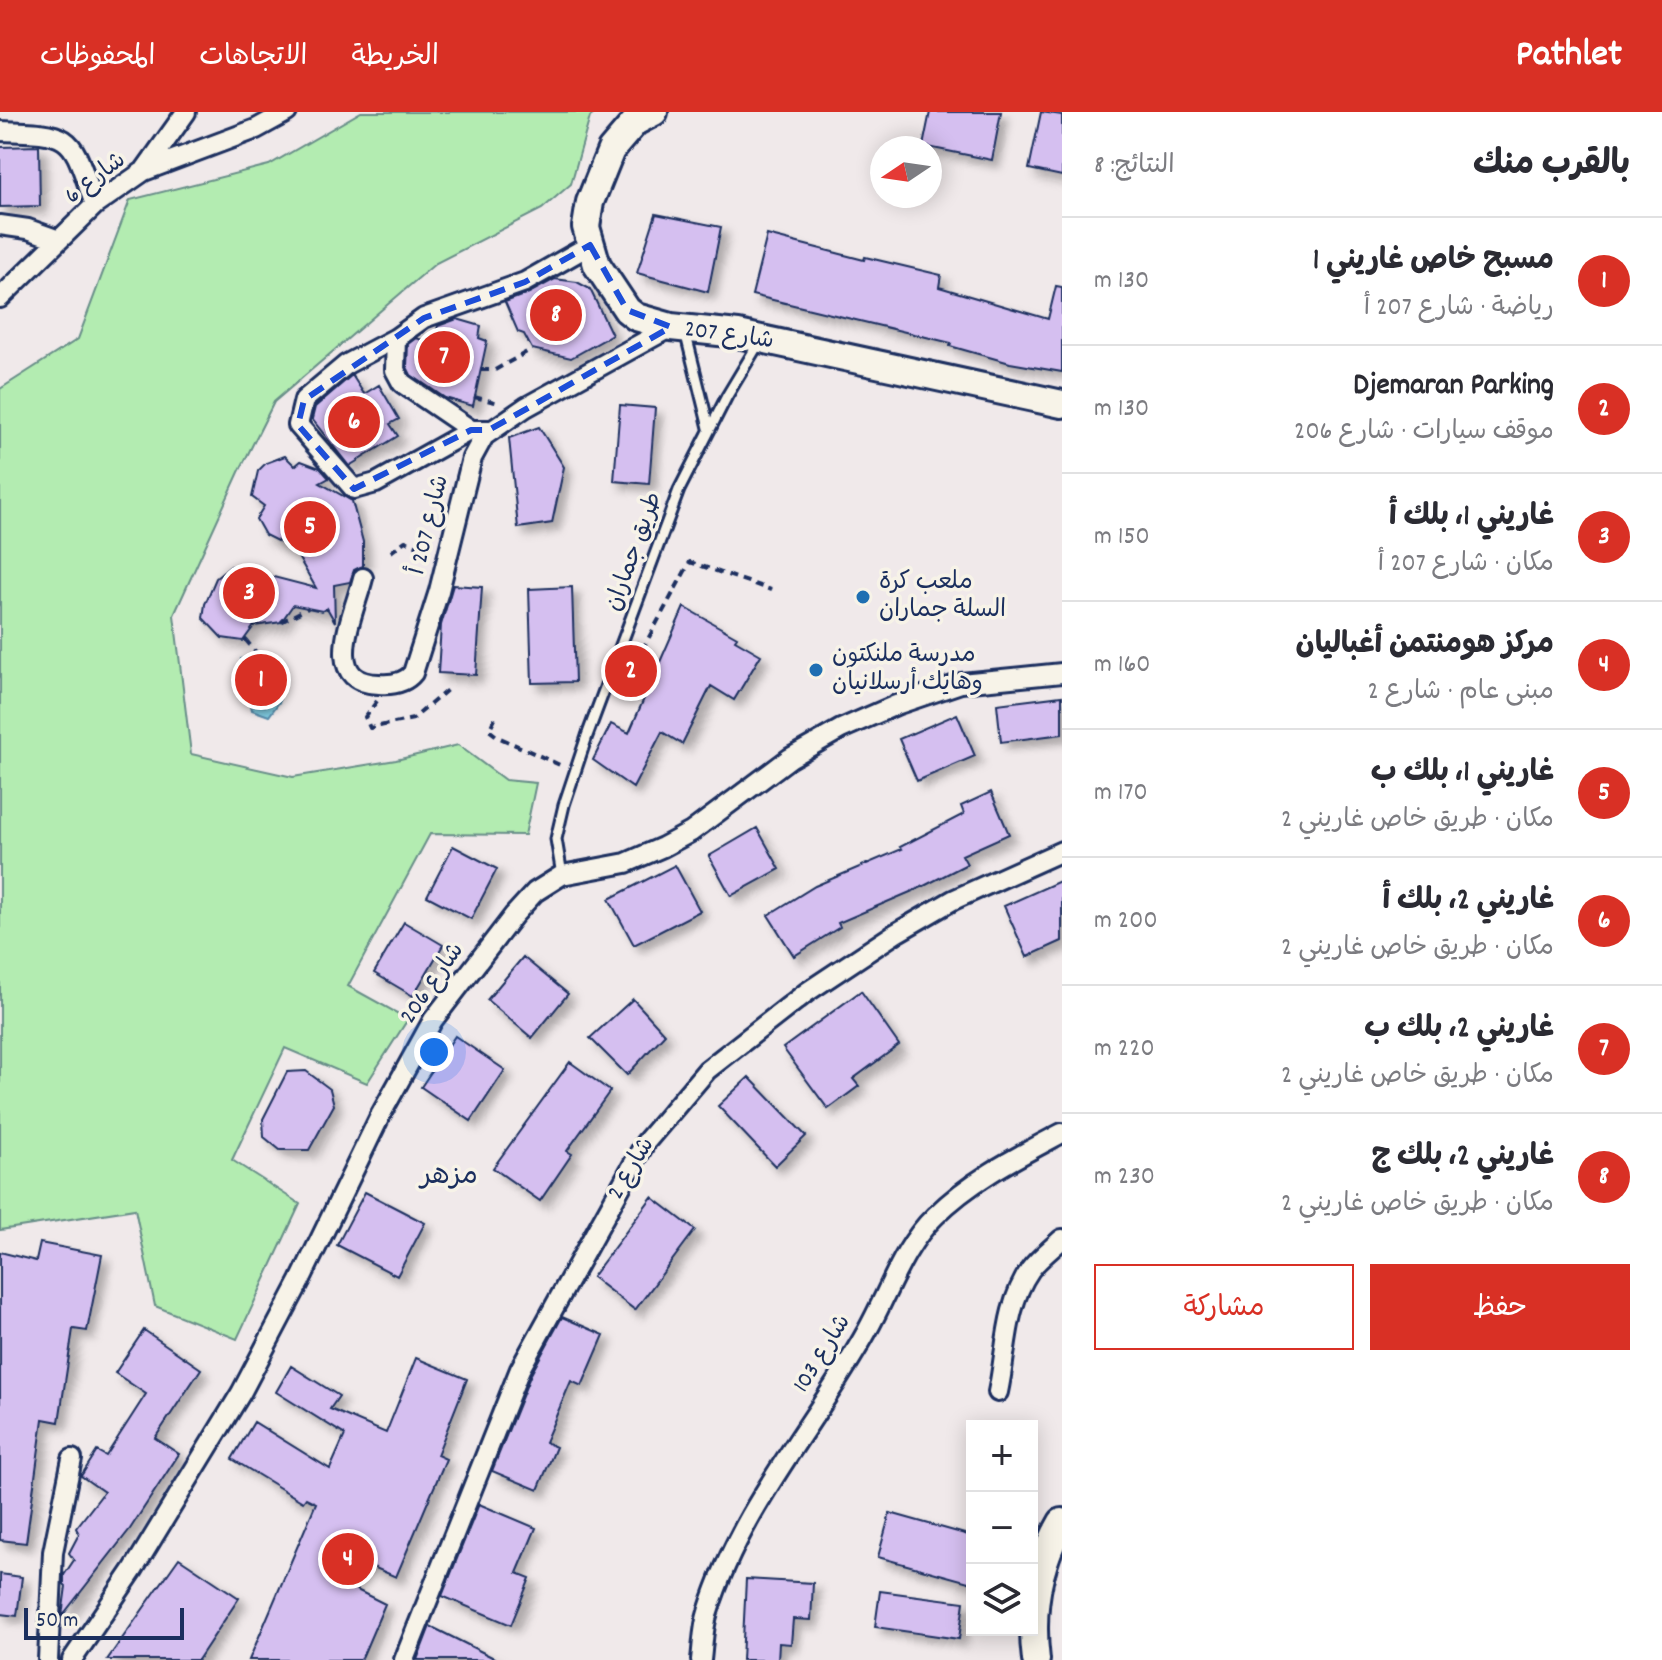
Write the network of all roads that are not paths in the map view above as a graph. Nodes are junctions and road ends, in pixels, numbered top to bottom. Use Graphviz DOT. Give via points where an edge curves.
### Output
graph roads {
  1 [pos="186,112"];
  2 [pos="287,112"];
  3 [pos="654,112"];
  4 [pos="0,131"];
  5 [pos="144,171"];
  6 [pos="95,205"];
  7 [pos="0,225"];
  8 [pos="59,240"];
  9 [pos="590,245"];
  10 [pos="0,298"];
  11 [pos="678,327"];
  12 [pos="396,338"];
  13 [pos="761,339"];
  14 [pos="1062,404"];
  15 [pos="709,428"];
  16 [pos="480,430"];
  17 [pos="363,578"];
  18 [pos="1062,673"];
  19 [pos="1062,851"];
  20 [pos="562,875"];
  21 [pos="1062,1133"];
  22 [pos="1062,1239"];
  23 [pos="998,1392"];
  24 [pos="72,1459"];
  25 [pos="1062,1522"];
  26 [pos="48,1660"];
  27 [pos="72,1660"];
  28 [pos="404,1660"];
  29 [pos="701,1660"];
  30 [pos="1036,1660"];
  1 -- 5 [label="street"];
  2 -- 5 [label="street, شارع 6"];
  3 -- 9 [label="street, شارع 207" via="635,122 611,150 590,202"];
  4 -- 6 [label="street" via="45,132 69,143"];
  5 -- 6 [label="street, شارع 6"];
  6 -- 8 [label="street, شارع 6"];
  7 -- 8 [label="street"];
  8 -- 10 [label="street, شارع 6"];
  9 -- 11 [label="street, شارع 207" via="627,310 646,321"];
  9 -- 12 [label="street" via="525,282 424,318"];
  11 -- 13 [label="street, شارع 207"];
  11 -- 15 [label="lane"];
  11 -- 16 [label="street, شارع 207 أ"];
  12 -- 16 [label="street" via="395,370 402,383"];
  12 -- 16 [label="street" via="347,364 304,400 298,425 354,489"];
  13 -- 14 [label="street, شارع 207"];
  13 -- 15 [label="lane, طريق جماران"];
  15 -- 20 [label="lane, طريق جماران" via="664,527 575,772 556,839"];
  16 -- 17 [label="street, شارع 207 أ" via="413,673 403,681 372,684 347,671 346,639"];
  18 -- 20 [label="street, شارع 206" via="961,683 896,705 790,758 663,847 626,863"];
  19 -- 28 [label="street, شارع 2" via="953,900 807,992 707,1070 645,1143 520,1369"];
  20 -- 27 [label="street, شارع 206" via="535,892 514,915 433,1020 241,1393"];
  21 -- 29 [label="street, شارع 103" via="993,1170 919,1233 867,1330 739,1537 707,1613"];
  22 -- 23 [label="street" via="1021,1285 1008,1325"];
  24 -- 26 [label="street" via="53,1552"];
  25 -- 30 [label="street" via="1037,1585"];
}
